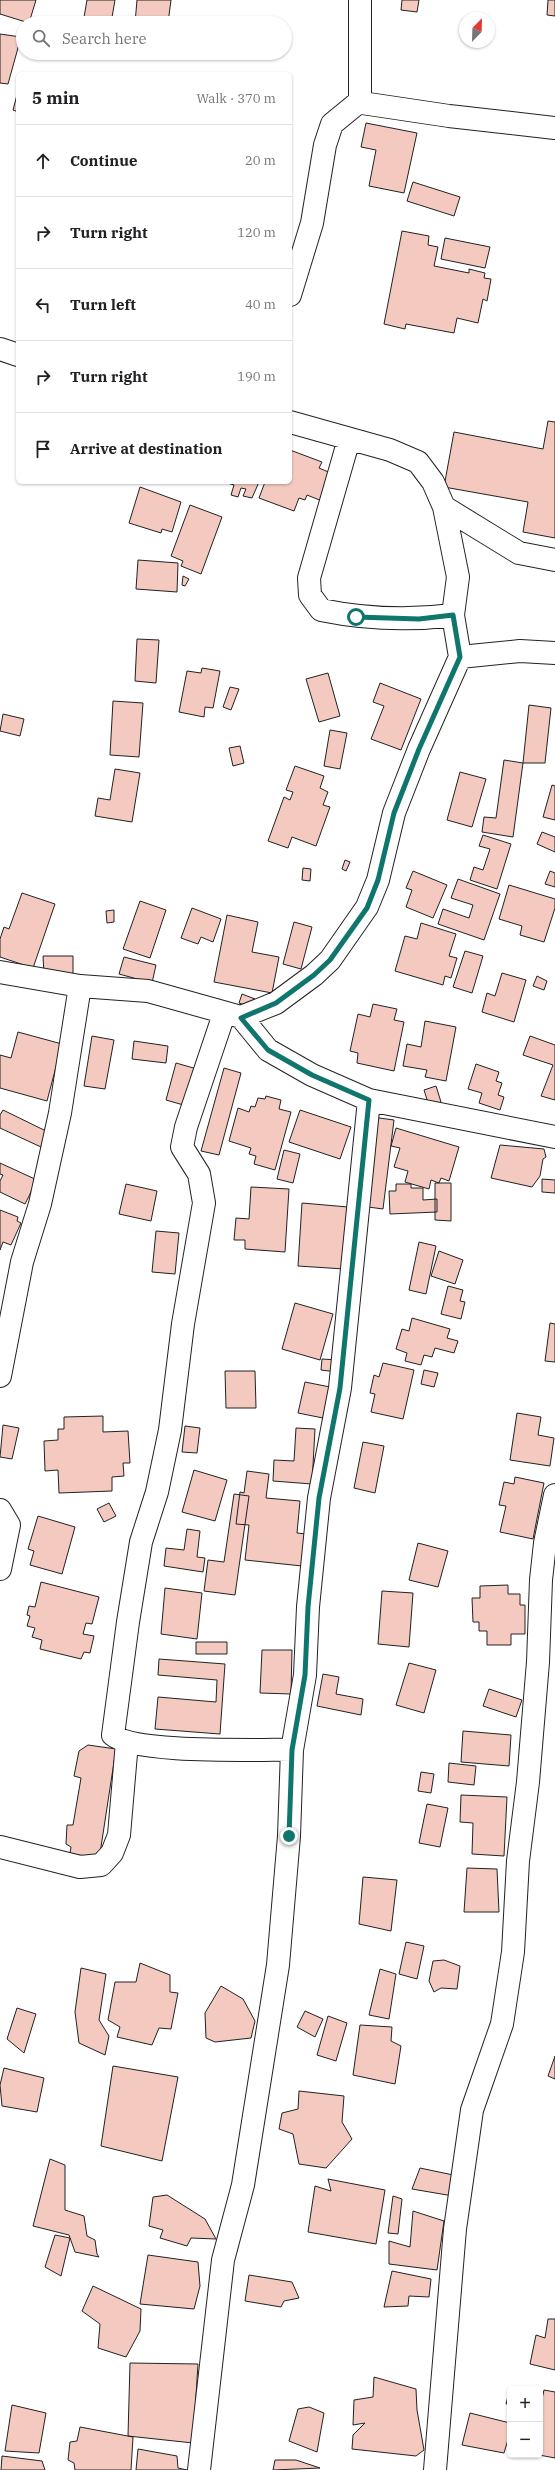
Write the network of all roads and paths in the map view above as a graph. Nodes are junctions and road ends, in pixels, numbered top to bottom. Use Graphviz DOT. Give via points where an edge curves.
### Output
graph roads {
  1 [pos="360,0"];
  2 [pos="360,101"];
  3 [pos="555,128"];
  4 [pos="292,288"];
  5 [pos="0,349"];
  6 [pos="16,354"];
  7 [pos="292,423"];
  8 [pos="349,439"];
  9 [pos="444,507"];
  10 [pos="555,560"];
  11 [pos="453,615"];
  12 [pos="555,654"];
  13 [pos="460,657"];
  14 [pos="0,972"];
  15 [pos="80,986"];
  16 [pos="233,1016"];
  17 [pos="369,1100"];
  18 [pos="555,1137"];
  19 [pos="0,1376"];
  20 [pos="555,1495"];
  21 [pos="0,1510"];
  22 [pos="0,1569"];
  23 [pos="127,1742"];
  24 [pos="292,1750"];
  25 [pos="0,1848"];
  26 [pos="199,2470"];
  27 [pos="435,2470"];
  1 -- 2 [label="street"];
  2 -- 3 [label="street" via="449,116"];
  2 -- 4 [label="street" via="332,124 325,145 312,223"];
  5 -- 6 [label="street"];
  7 -- 8 [label="street"];
  8 -- 9 [label="street" via="390,450 418,462 433,482"];
  8 -- 11 [label="street" via="309,578 310,595 321,610 356,617 419,619"];
  9 -- 10 [label="street" via="519,553"];
  9 -- 11 [label="street" via="458,577"];
  11 -- 13 [label="street"];
  12 -- 13 [label="street" via="520,651"];
  13 -- 16 [label="street" via="394,813 378,880 367,908 330,960 314,975 276,1003"];
  14 -- 15 [label="street"];
  15 -- 16 [label="street" via="148,992"];
  15 -- 19 [label="street" via="60,1113 40,1204 22,1262"];
  16 -- 17 [label="street" via="268,1050 312,1075"];
  16 -- 23 [label="street" via="186,1126 182,1147 199,1174 204,1203 183,1324 170,1430 157,1492 141,1542 116,1704 113,1735"];
  17 -- 18 [label="street"];
  17 -- 24 [label="street" via="340,1388 319,1498 308,1607 305,1675"];
  20 -- 27 [label="street" via="545,1543 541,1580 538,1662 528,1782 518,1860 513,1952 502,2024 472,2110 455,2229"];
  21 -- 22 [label="street" via="9,1525"];
  23 -- 24 [label="street" via="144,1746"];
  23 -- 25 [label="street" via="119,1835 112,1853 101,1865 80,1867"];
  24 -- 26 [label="street" via="289,1836 278,1965 243,2185 223,2260"];
}
